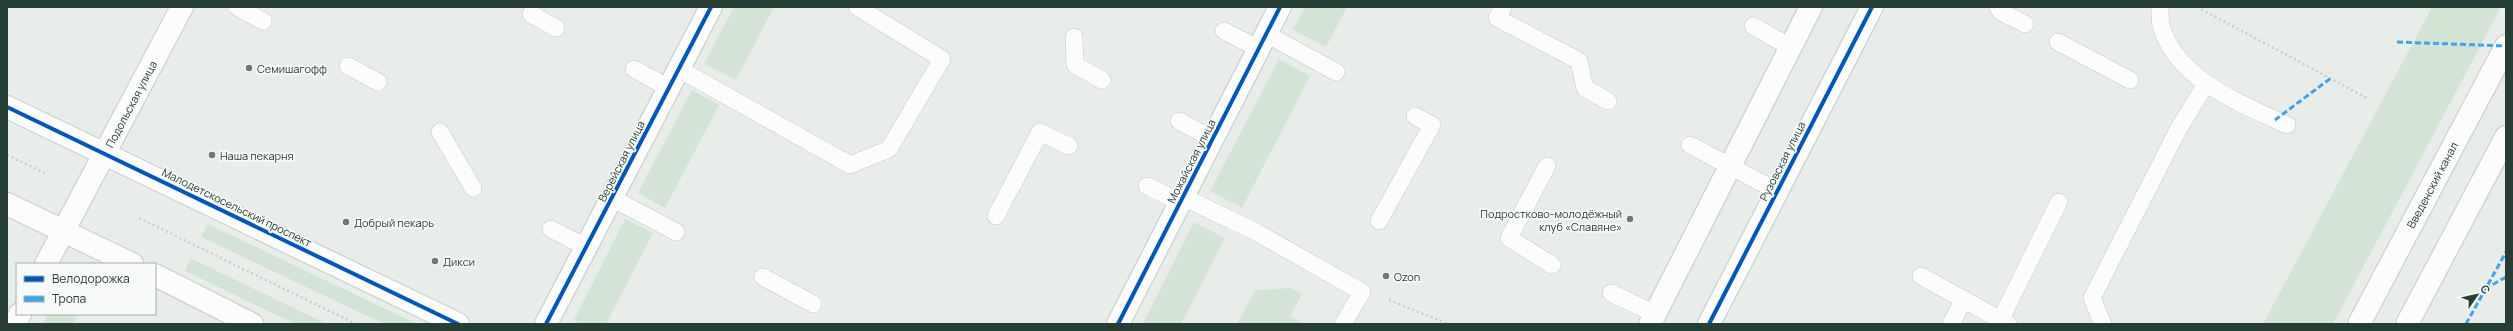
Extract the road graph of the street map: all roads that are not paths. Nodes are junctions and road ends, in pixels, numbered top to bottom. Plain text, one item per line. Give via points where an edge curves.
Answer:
1 (237, 7) edge
2 (711, 7) edge
3 (857, 7) edge
4 (1280, 7) edge
5 (1503, 7) edge
6 (1811, 7) edge
7 (1872, 7) edge
8 (1998, 7) edge
9 (2160, 7) edge
10 (177, 9) edge
11 (531, 14) dead end
12 (264, 21) dead end
13 (2024, 24) dead end
14 (1753, 26) dead end
15 (556, 28) dead end
16 (1224, 31) dead end
17 (1074, 37) dead end
18 (1263, 41) junction
19 (2058, 42) dead end
20 (2506, 46) edge
21 (1790, 47) junction
22 (348, 66) dead end
23 (634, 69) dead end
24 (1336, 72) dead end
25 (674, 78) junction
26 (1102, 80) dead end
27 (2130, 80) dead end
28 (378, 82) dead end
29 (2206, 84) junction
30 (1608, 102) dead end
31 (7, 107) edge
32 (1415, 116) dead end
33 (1179, 121) dead end
34 (2287, 126) dead end
35 (440, 132) dead end
36 (2506, 137) edge
37 (1213, 139) junction
38 (1690, 145) dead end
39 (1069, 146) dead end
40 (104, 154) junction
41 (1547, 166) dead end
42 (1730, 166) junction
43 (1147, 186) dead end
44 (474, 188) dead end
45 (1777, 191) junction
46 (612, 198) junction
47 (1182, 199) junction
48 (2059, 202) dead end
49 (7, 204) edge
50 (996, 216) dead end
51 (1379, 221) dead end
52 (551, 228) dead end
53 (63, 231) junction
54 (676, 232) dead end
55 (586, 247) junction
56 (47, 263) edge
57 (130, 263) edge
58 (1552, 265) dead end
59 (156, 276) edge
60 (1921, 276) dead end
61 (763, 277) dead end
62 (1611, 294) dead end
63 (1964, 299) junction
64 (813, 304) dead end
65 (20, 315) edge
66 (1652, 319) edge
67 (2004, 322) edge
68 (15, 324) edge
69 (252, 324) edge
70 (458, 324) edge
71 (546, 324) edge
72 (1118, 324) edge
73 (1343, 324) edge
74 (1708, 324) edge
75 (1951, 324) edge
76 (2103, 324) edge
77 (2359, 324) edge
78 (2407, 324) edge

1 - 12 lane
2 - 25 street, Верейская улица
3 - 25 lane via 942,59 890,149 850,165
4 - 18 street, Можайская улица
5 - 30 lane via 1497,18 1579,61 1585,88
6 - 21 street
7 - 45 street, Рузовская улица
8 - 13 lane via 2001,12
9 - 29 lane via 2161,25 2176,56
10 - 40 street, Подольская улица
11 - 15 lane
14 - 21 lane
16 - 18 lane
17 - 26 lane via 1075,65
18 - 24 lane
18 - 37 street, Можайская улица
19 - 27 lane
20 - 77 street, Введенский канал
21 - 42 street
22 - 28 lane
23 - 25 lane
25 - 46 street, Верейская улица
29 - 34 lane
29 - 76 lane via 2179,128 2092,298
31 - 40 street, Малодетскосельский проспект
32 - 51 lane via 1432,125
33 - 37 lane
35 - 44 lane
36 - 78 street
37 - 47 street, Можайская улица
38 - 42 lane
39 - 50 lane via 1040,132
40 - 53 street, Подольская улица
40 - 70 street, Малодетскосельский проспект
41 - 58 lane via 1509,238
42 - 45 lane
42 - 66 street
43 - 47 lane
45 - 74 street, Рузовская улица
46 - 54 lane
46 - 55 street, Верейская улица
47 - 72 street, Можайская улица
47 - 73 lane via 1256,232 1362,292
48 - 67 lane
49 - 53 street
52 - 55 lane
53 - 56 street, Подольская улица
53 - 57 street
55 - 71 street, Верейская улица
59 - 69 street
60 - 63 lane
61 - 64 lane
62 - 66 lane
63 - 67 lane
63 - 75 lane
65 - 68 street

